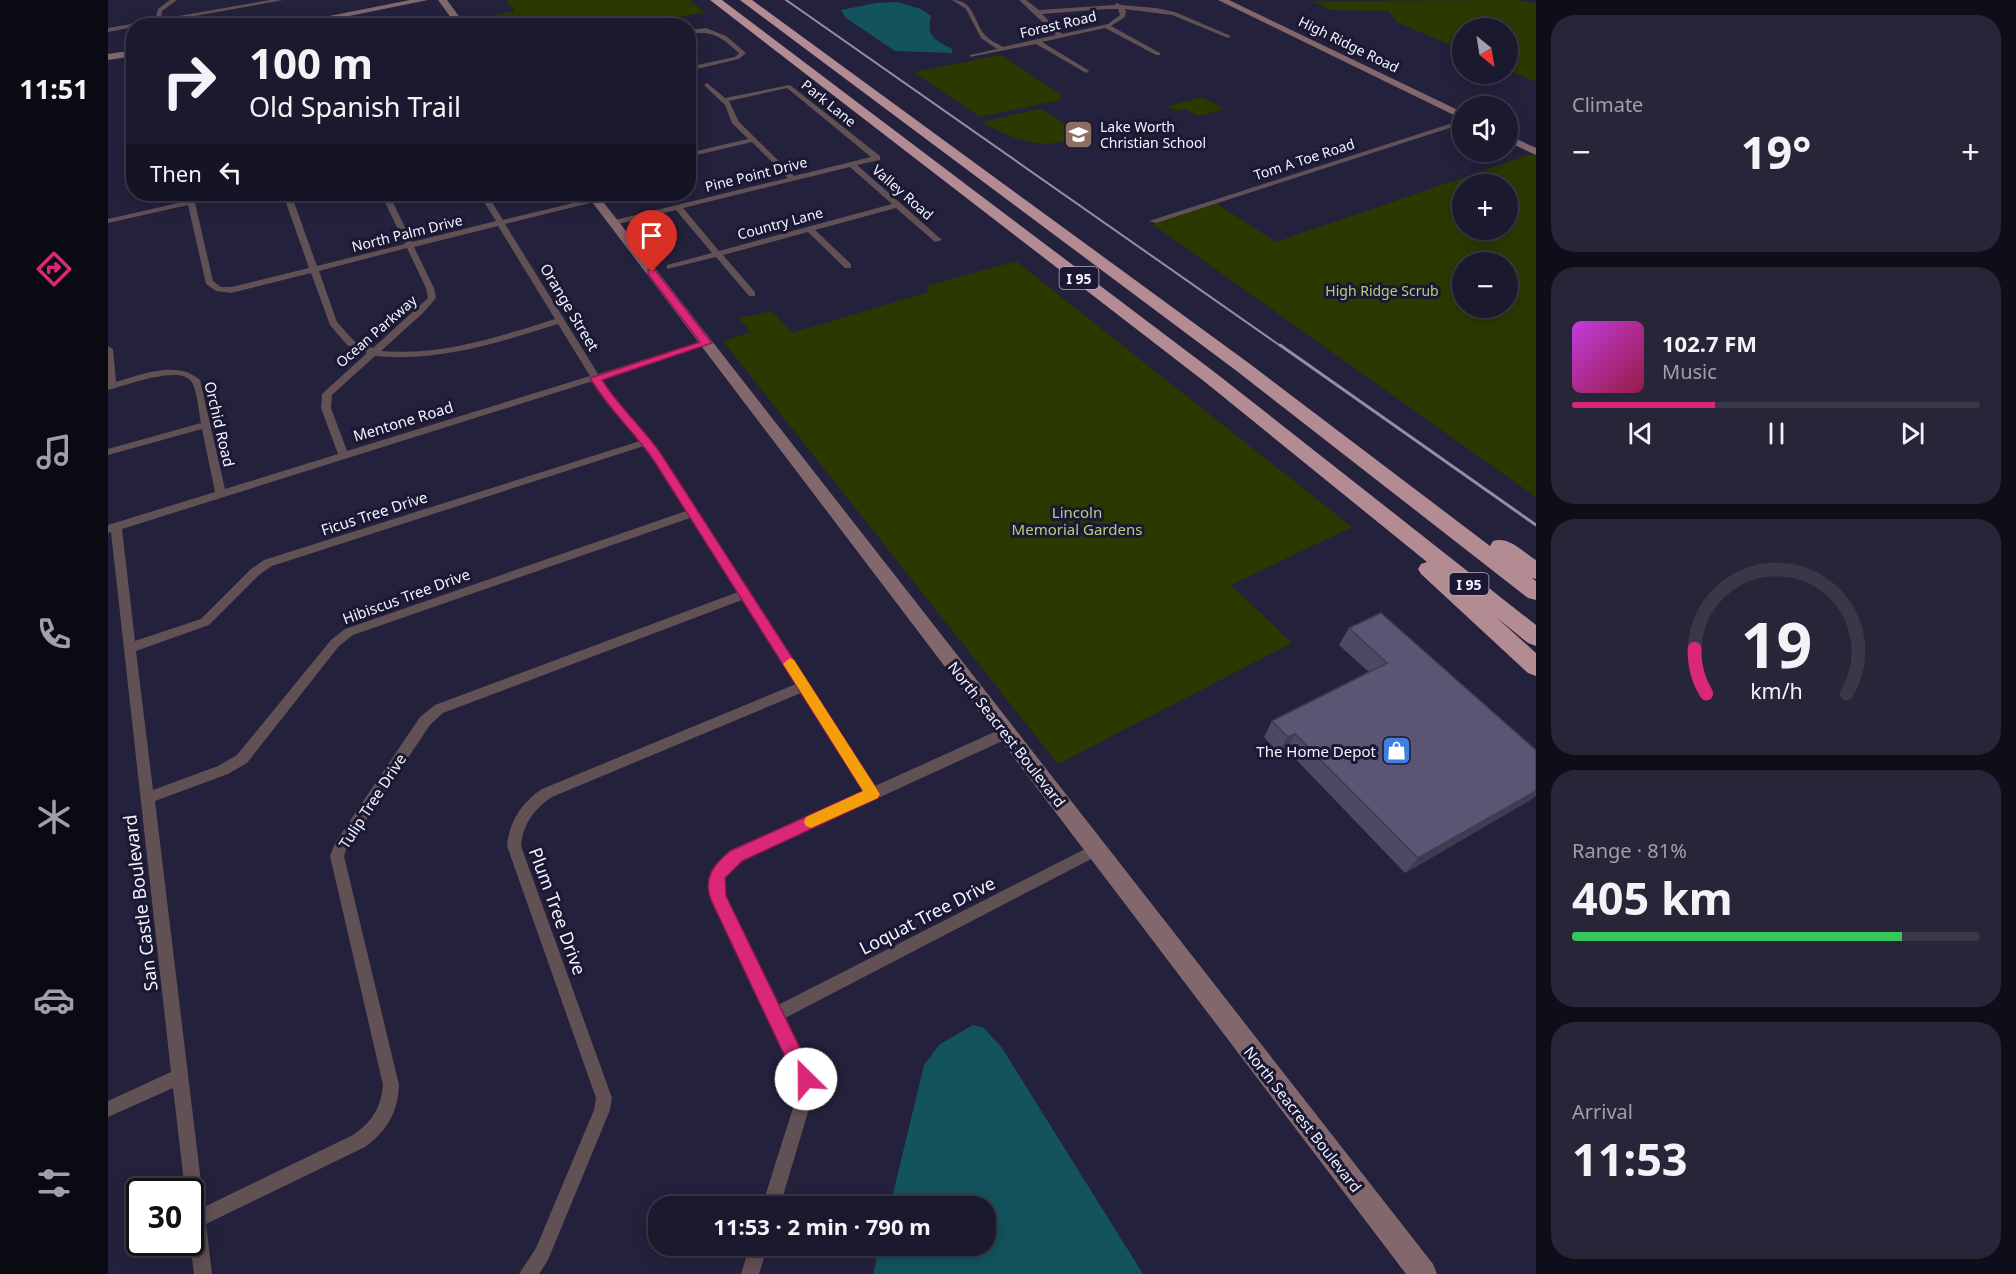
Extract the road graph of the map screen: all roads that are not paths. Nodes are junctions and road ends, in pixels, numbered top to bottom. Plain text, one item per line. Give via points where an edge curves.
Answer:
1 (166, 0) edge
2 (174, 0) edge
3 (280, 0) edge
4 (424, 0) edge
5 (442, 0) edge
6 (715, 0) edge
7 (745, 0) edge
8 (955, 0) edge
9 (1022, 0) edge
10 (1109, 0) edge
11 (1162, 0) edge
12 (1221, 0) edge
13 (1121, 8) junction
14 (1160, 10) junction
15 (1039, 12) junction
16 (154, 18) edge
17 (157, 18) edge
18 (186, 18) edge
19 (326, 18) edge
20 (456, 18) edge
21 (1106, 26) junction
22 (126, 28) edge
23 (108, 30) edge
24 (696, 30) edge
25 (1061, 36) junction
26 (1228, 36) dead end
27 (1036, 41) junction
28 (1002, 49) junction
29 (126, 54) edge
30 (1158, 54) dead end
31 (972, 56) dead end
32 (108, 57) edge
33 (696, 67) edge
34 (1086, 71) dead end
35 (707, 85) dead end
36 (724, 100) junction
37 (1452, 111) edge
38 (1452, 125) edge
39 (753, 140) junction
40 (1518, 143) edge
41 (1536, 152) edge
42 (696, 153) edge
43 (877, 158) joint
44 (851, 164) junction
45 (792, 178) junction
46 (179, 201) edge
47 (191, 201) edge
48 (289, 201) edge
49 (388, 201) edge
50 (487, 201) edge
51 (576, 201) edge
52 (597, 201) edge
53 (897, 205) junction
54 (679, 210) junction
55 (108, 221) edge
56 (1153, 221) dead end
57 (501, 223) junction
58 (616, 226) junction
59 (810, 229) junction
60 (938, 240) dead end
61 (410, 246) junction
62 (718, 254) junction
63 (670, 267) dead end
64 (848, 267) dead end
65 (314, 270) junction
66 (752, 294) dead end
67 (560, 320) junction
68 (706, 343) junction
69 (108, 349) edge
70 (374, 352) junction
71 (595, 378) junction
72 (110, 386) edge
73 (206, 425) junction
74 (647, 442) junction
75 (108, 452) edge
76 (343, 456) junction
77 (1390, 478) junction
78 (221, 494) junction
79 (693, 513) junction
80 (112, 528) edge
81 (1403, 530) junction
82 (1536, 571) edge
83 (1536, 592) edge
84 (745, 594) junction
85 (1536, 638) edge
86 (130, 648) junction
87 (1536, 668) edge
88 (804, 686) junction
89 (1006, 733) junction
90 (873, 794) junction
91 (147, 798) junction
92 (1096, 850) junction
93 (776, 1014) junction
94 (180, 1077) junction
95 (108, 1109) edge
96 (191, 1178) edge
97 (774, 1196) edge
98 (204, 1216) edge
99 (200, 1256) edge
100 (756, 1256) edge
101 (202, 1274) edge
102 (528, 1274) edge
103 (750, 1274) edge
104 (1423, 1274) edge

1 - 16 street via 152,11
2 - 17 street via 159,10
3 - 18 street
4 - 19 street
5 - 20 street
6 - 81 highway, I 95 via 1211,378
7 - 77 highway, I 95
8 - 28 street via 968,8 983,38
9 - 15 street
10 - 13 street, Forest Road
11 - 14 street
12 - 37 street, High Ridge Road
13 - 14 street
13 - 15 street
13 - 21 street, Forest Road via 1123,18
14 - 26 street
15 - 25 street
21 - 25 street, Forest Road
21 - 30 street
22 - 23 street
24 - 33 street via 715,30 743,53 738,58
25 - 27 street, Forest Road
27 - 28 street, Forest Road
27 - 34 street
28 - 31 street, Forest Road
29 - 32 street
35 - 36 street
36 - 39 street via 736,123
36 - 43 street, Park Lane via 788,86
38 - 56 street, Tom A Toe Road
39 - 42 street
39 - 45 street
40 - 41 street
43 - 44 street, Pine Point Drive
44 - 45 street, Pine Point Drive
44 - 53 street, Valley Road
45 - 54 street, Pine Point Drive
46 - 55 street
47 - 65 street, North Palm Drive via 209,282 214,287 244,288
48 - 65 street
49 - 61 street, Ocean Parkway
50 - 57 street, Orange Street
51 - 57 street, North Palm Drive
52 - 58 street, North Seacrest Boulevard
53 - 59 street, Country Lane
53 - 60 street, Valley Road
54 - 58 street, Pine Point Drive
54 - 62 street
57 - 61 street, North Palm Drive
57 - 67 street, Orange Street
58 - 68 street, North Seacrest Boulevard
59 - 62 street, Country Lane
59 - 64 street
61 - 65 street, North Palm Drive
61 - 70 street, Ocean Parkway via 432,298
62 - 63 street, Country Lane
62 - 66 street
65 - 70 street via 337,330 350,342
67 - 70 street via 443,353 406,356
67 - 71 street, Orange Street
68 - 71 street, Mentone Road
68 - 89 street, North Seacrest Boulevard
69 - 72 street
70 - 76 street, Ocean Parkway via 331,388 325,400
71 - 74 street, Orange Street via 615,408
71 - 76 street, Mentone Road
72 - 73 street, Orchid Road via 158,374 189,374 195,379
73 - 75 street
73 - 78 street, Orchid Road
74 - 79 street, Orange Street
74 - 86 street, Ficus Tree Drive via 268,562 205,622
76 - 78 street, Mentone Road
77 - 82 highway via 1443,505
77 - 83 highway, I 95
78 - 80 street, Mentone Road
79 - 84 street, Orange Street
79 - 91 street, Hibiscus Tree Drive via 349,632 335,643 242,759 224,770
80 - 86 street, San Castle Boulevard
81 - 85 highway, I 95
81 - 87 highway via 1425,566
84 - 88 street, Orange Street
84 - 98 street, Tulip Tree Drive via 439,709 425,721 337,856 391,1085 388,1110 371,1133 359,1141
86 - 91 street, San Castle Boulevard
88 - 90 street, Orange Street
88 - 102 street, Plum Tree Drive via 547,793 531,805 517,828 513,846 604,1098 542,1254
89 - 90 street
89 - 92 street, North Seacrest Boulevard
90 - 93 street via 736,856 717,878 718,897
91 - 94 street, San Castle Boulevard
92 - 93 street, Loquat Tree Drive
92 - 104 street, North Seacrest Boulevard
93 - 97 street via 802,1068 806,1092
94 - 95 street
94 - 96 street, San Castle Boulevard
99 - 101 street, San Castle Boulevard
100 - 103 street

